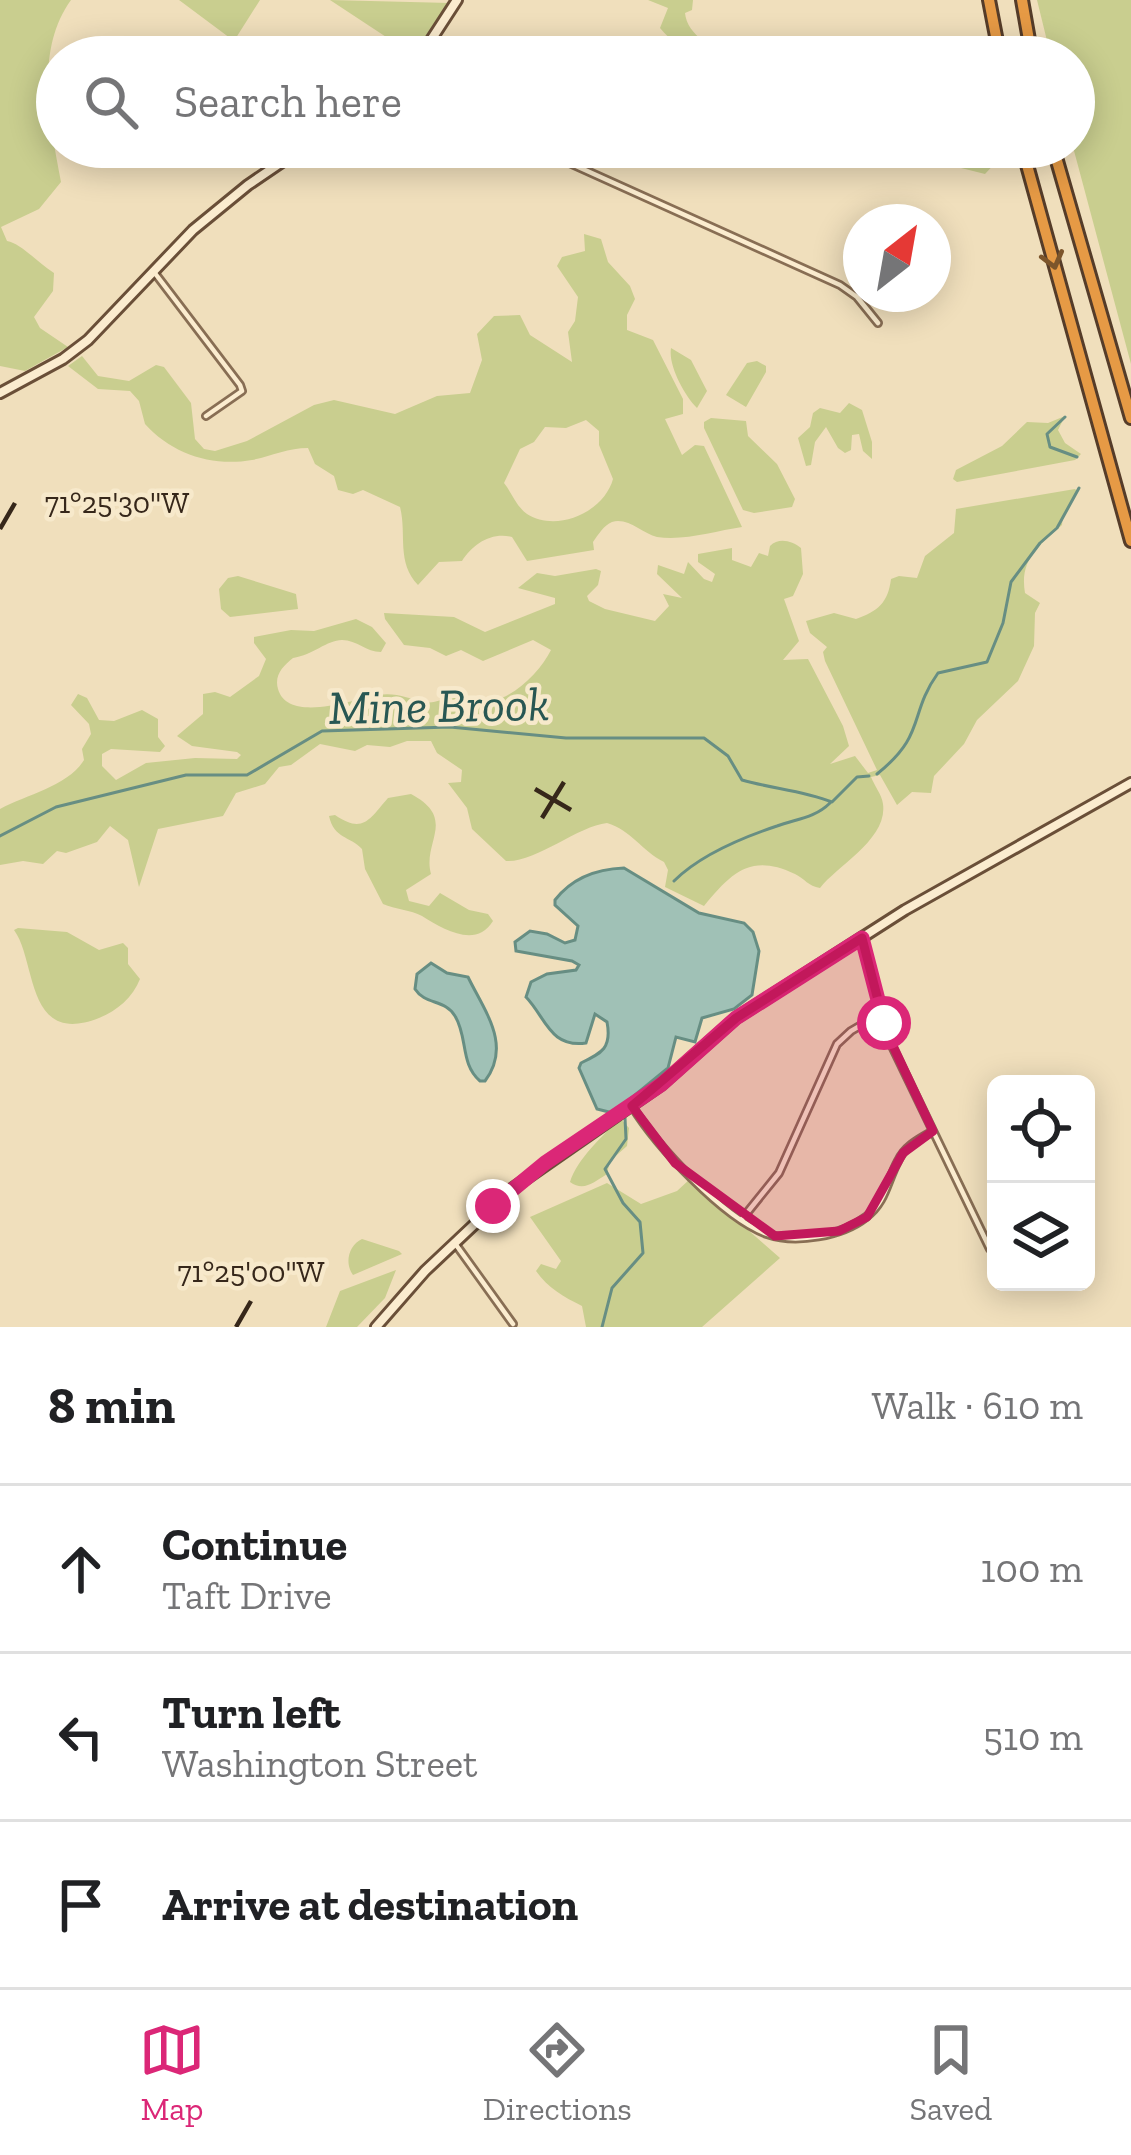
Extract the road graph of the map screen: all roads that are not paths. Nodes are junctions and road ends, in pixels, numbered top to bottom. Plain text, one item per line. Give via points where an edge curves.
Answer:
1 (457, 0) edge
2 (989, 0) edge
3 (1022, 0) edge
4 (434, 36) edge
5 (996, 36) edge
6 (1028, 36) edge
7 (274, 168) edge
8 (581, 168) edge
9 (1028, 168) edge
10 (1059, 168) edge
11 (154, 272) junction
12 (878, 323) dead end
13 (0, 393) edge
14 (206, 416) dead end
15 (1131, 418) edge
16 (1131, 541) edge
17 (1131, 783) edge
18 (862, 938) junction
19 (882, 1013) junction
20 (632, 1106) junction
21 (933, 1131) junction
22 (742, 1219) junction
23 (454, 1243) junction
24 (987, 1243) edge
25 (513, 1324) edge
26 (376, 1327) edge

1 - 4 main road
2 - 5 highway
3 - 6 highway
7 - 11 main road
8 - 12 street via 845,287
9 -> 16 highway
10 - 15 highway
11 - 13 main road via 88,340
11 - 14 street via 240,385
17 - 18 main road
18 - 19 street
18 - 20 main road via 736,1018
19 - 21 street
19 - 22 street via 837,1044 778,1173
20 - 22 street via 669,1157
20 - 23 main road via 545,1163
21 - 22 street via 906,1150 884,1198 854,1225 790,1238
21 - 24 street
23 - 25 street
23 - 26 main road

